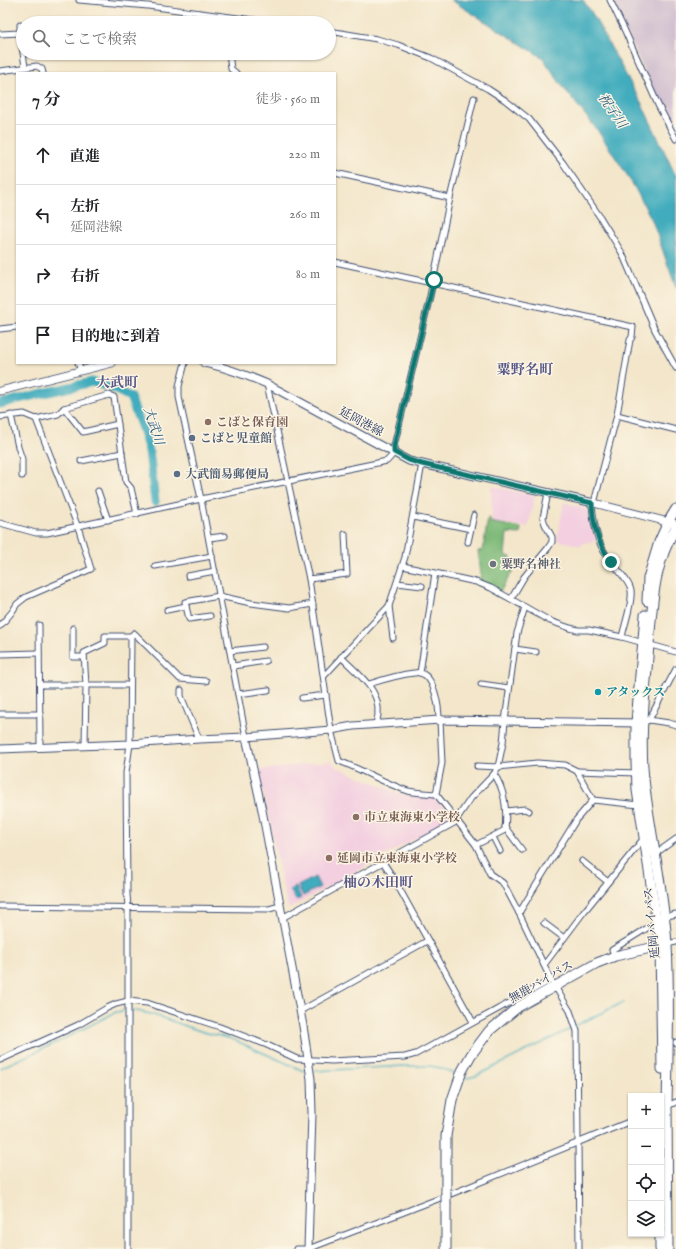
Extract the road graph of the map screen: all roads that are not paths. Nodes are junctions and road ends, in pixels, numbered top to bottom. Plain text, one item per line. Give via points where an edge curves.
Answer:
1 (79, 0) edge
2 (610, 0) edge
3 (230, 16) edge
4 (336, 32) edge
5 (16, 33) edge
6 (0, 34) edge
7 (24, 60) edge
8 (230, 60) edge
9 (25, 67) junction
10 (0, 71) edge
11 (43, 72) edge
12 (235, 72) edge
13 (474, 98) dead end
14 (676, 139) edge
15 (336, 172) edge
16 (450, 198) junction
17 (336, 262) edge
18 (433, 283) junction
19 (16, 327) edge
20 (0, 329) edge
21 (101, 364) edge
22 (186, 364) edge
23 (210, 364) edge
24 (80, 366) edge
25 (676, 368) edge
26 (267, 384) junction
27 (0, 390) edge
28 (64, 408) junction
29 (11, 415) junction
30 (617, 415) junction
31 (0, 417) edge
32 (36, 419) junction
33 (118, 424) junction
34 (676, 430) edge
35 (394, 452) junction
36 (122, 453) junction
37 (81, 461) dead end
38 (422, 464) junction
39 (22, 476) dead end
40 (288, 481) junction
41 (98, 491) dead end
42 (548, 493) junction
43 (201, 499) junction
44 (593, 503) junction
45 (676, 509) edge
46 (137, 514) junction
47 (474, 515) dead end
48 (413, 517) junction
49 (108, 520) junction
50 (0, 523) edge
51 (672, 523) edge
52 (78, 526) junction
53 (676, 527) edge
54 (471, 529) junction
55 (345, 534) dead end
56 (226, 536) dead end
57 (208, 538) junction
58 (468, 542) dead end
59 (212, 556) junction
60 (155, 566) dead end
61 (404, 566) junction
62 (215, 571) junction
63 (435, 573) junction
64 (188, 576) dead end
65 (310, 579) junction
66 (397, 583) junction
67 (422, 586) dead end
68 (219, 596) junction
69 (511, 599) junction
70 (313, 604) junction
71 (186, 606) junction
72 (389, 606) junction
73 (525, 607) junction
74 (167, 610) dead end
75 (210, 616) dead end
76 (39, 625) dead end
77 (0, 626) edge
78 (73, 628) dead end
79 (130, 636) junction
80 (622, 637) junction
81 (393, 638) dead end
82 (646, 644) junction
83 (263, 647) dead end
84 (515, 649) junction
85 (230, 651) junction
86 (536, 652) dead end
87 (676, 652) edge
88 (39, 653) junction
89 (0, 654) edge
90 (84, 657) junction
91 (341, 657) junction
92 (266, 661) dead end
93 (233, 666) junction
94 (676, 668) edge
95 (420, 673) junction
96 (324, 676) junction
97 (206, 681) dead end
98 (369, 684) junction
99 (481, 684) dead end
100 (40, 685) junction
101 (86, 685) junction
102 (130, 685) junction
103 (509, 688) junction
104 (181, 690) dead end
105 (268, 690) dead end
106 (238, 694) junction
107 (326, 695) junction
108 (302, 698) dead end
109 (0, 714) edge
110 (40, 714) junction
111 (439, 720) junction
112 (505, 721) junction
113 (642, 722) junction
114 (376, 724) junction
115 (676, 725) edge
116 (331, 730) junction
117 (246, 737) junction
118 (199, 739) junction
119 (130, 744) junction
120 (85, 746) junction
121 (40, 747) junction
122 (0, 748) edge
123 (477, 766) dead end
124 (498, 767) junction
125 (577, 771) junction
126 (637, 773) junction
127 (494, 774) junction
128 (436, 794) junction
129 (593, 800) junction
130 (640, 804) junction
131 (506, 811) junction
132 (529, 811) dead end
133 (456, 820) junction
134 (505, 827) junction
135 (493, 837) junction
136 (644, 838) junction
137 (676, 840) edge
138 (476, 845) junction
139 (522, 850) dead end
140 (500, 851) dead end
141 (655, 854) junction
142 (582, 861) dead end
143 (383, 862) junction
144 (608, 882) junction
145 (0, 906) edge
146 (280, 906) junction
147 (128, 907) junction
148 (519, 913) junction
149 (676, 914) edge
150 (665, 916) junction
151 (282, 918) junction
152 (544, 923) dead end
153 (656, 923) junction
154 (564, 938) junction
155 (427, 941) junction
156 (668, 944) edge
157 (615, 956) junction
158 (544, 965) junction
159 (553, 983) junction
160 (128, 1001) junction
161 (300, 1011) junction
162 (473, 1022) junction
163 (674, 1041) edge
164 (309, 1059) junction
165 (0, 1060) edge
166 (667, 1106) edge
167 (628, 1122) edge
168 (578, 1142) junction
169 (662, 1165) edge
170 (660, 1237) edge
171 (128, 1249) edge
172 (296, 1249) edge
173 (308, 1249) edge
174 (446, 1249) edge
175 (579, 1249) edge
176 (660, 1249) edge
177 (668, 1249) edge

1 - 3 street
2 - 14 street
4 - 25 street via 398,44 431,58 488,89 529,119 563,163 615,241 655,330
5 - 6 street
7 - 9 street
8 - 12 street via 231,69
9 - 10 street
9 - 11 street via 37,66 42,68
13 - 16 street
15 - 16 street
16 - 18 street
17 - 18 street
18 - 30 street via 633,327
18 - 35 street
19 - 20 street
21 - 24 street
22 - 43 street via 179,386 179,396
23 - 26 street, 延岡港線
24 - 27 street
26 - 35 street, 延岡港線
26 - 40 street
28 - 32 street via 58,414
28 - 33 street via 83,432
28 - 33 street via 109,395 114,397
29 - 31 street
29 - 32 street via 24,414
29 - 39 street via 22,459
30 - 34 street
30 - 44 street
32 - 52 street
33 - 36 street
35 - 38 street, 延岡港線
35 - 40 street via 387,461
36 - 37 street
36 - 46 street via 126,482 131,488
38 - 42 street, 延岡港線
38 - 48 street
40 - 43 street
40 - 65 street
41 - 49 street
42 - 44 street, 延岡港線
42 - 69 street via 543,518 552,542 524,577
43 - 46 street
43 - 57 street
44 - 51 street, 延岡港線
44 - 80 street via 599,542 631,591
45 - 51 highway, 延岡バイパス
46 - 49 street
47 - 54 street
48 - 54 street
48 - 61 street
49 - 52 street
50 - 52 street via 36,533
51 - 82 highway, 延岡バイパス via 659,542 648,578
52 - 77 street via 91,569 26,597 17,604
53 - 82 highway, 延岡バイパス via 668,541 658,571
54 - 58 street
55 - 65 street via 347,574
56 - 57 street
57 - 59 street
59 - 60 street
59 - 62 street
61 - 63 street
61 - 66 street
62 - 64 street
62 - 68 street
63 - 69 street via 476,582
63 - 95 street
65 - 70 street
66 - 67 street
66 - 72 street
68 - 70 street via 289,608
68 - 71 street via 185,602
68 - 85 street
69 - 73 street
70 - 96 street
71 - 74 street
71 - 75 street via 189,619
72 - 81 street
72 - 91 street
73 - 80 street via 550,621 570,628
73 - 84 street
76 - 88 street
78 - 90 street via 73,657
79 - 90 street via 105,636 105,643 84,653
79 - 97 street via 134,633 180,679
79 - 102 street
80 - 82 street
82 - 87 street
82 - 113 highway, 延岡バイパス
83 - 85 street
84 - 86 street
84 - 103 street
85 - 93 street
88 - 89 street
88 - 100 street
90 - 101 street
91 - 96 street
91 - 98 street
92 - 93 street
93 - 106 street
94 - 113 street
95 - 98 street via 392,676
95 - 111 street via 432,685 438,703
96 - 107 street
98 - 114 street via 377,700
99 - 103 street
100 - 101 street
100 - 110 street
101 - 102 street
101 - 120 street
102 - 119 street
103 - 112 street
104 - 118 street via 181,696
105 - 106 street
106 - 117 street
107 - 108 street
107 - 116 street
109 - 110 street
110 - 121 street
111 - 112 street
111 - 114 street
111 - 128 street via 442,763
112 - 113 street
112 - 124 street
113 - 115 street
113 - 126 highway, 延岡バイパス
113 - 141 highway, 延岡バイパス via 644,778
114 - 116 street
116 - 117 street
116 - 128 street via 340,761 372,777 410,791
117 - 118 street
117 - 146 street
118 - 119 street
119 - 120 street
119 - 147 street via 126,773
120 - 121 street
121 - 122 street
123 - 124 street
124 - 125 street via 537,763 565,765
124 - 127 street
125 - 126 street
125 - 129 street
126 - 130 highway, 延岡バイパス
127 - 131 street via 499,781
127 - 133 street via 471,798
128 - 133 street
129 - 130 street
129 - 148 street via 576,820
130 - 136 highway, 延岡バイパス
131 - 132 street
131 - 134 street
133 - 138 street
133 - 143 street
134 - 135 street via 505,830
134 - 139 street
135 - 138 street
135 - 140 street
136 - 144 street
136 - 153 highway, 延岡バイパス
137 - 141 street
138 - 148 street via 490,874 503,883
141 - 150 highway, 延岡バイパス
142 - 144 street
143 - 151 street
143 - 155 street
144 - 154 street
145 - 147 street
146 - 147 street via 269,909
146 - 151 street
147 - 160 street
148 - 158 street
149 - 150 street
150 - 153 street
150 - 156 highway, 延岡バイパス
151 - 161 street
152 - 154 street
153 - 156 highway, 延岡バイパス
153 - 157 street via 612,950
154 - 158 street
155 - 161 street
155 - 162 street
156 - 157 highway, 無鹿バイパス
156 - 163 highway, 延岡バイパス via 669,994
156 - 166 highway, 延岡バイパス
157 - 159 highway, 無鹿バイパス
158 - 159 street
159 - 162 street
159 - 168 street via 570,1012 576,1030
159 - 174 highway, 無鹿バイパス, bridge via 518,1007 489,1032 462,1071 452,1100 446,1136
160 - 164 street via 147,1003 220,1026 297,1059
160 - 165 street via 107,1008 78,1025
160 - 171 street
161 - 164 street
162 - 164 street via 416,1054 405,1057 332,1061
163 - 166 highway, 延岡バイパス
164 - 173 street via 312,1113
166 - 169 highway, 延岡バイパス
166 - 177 highway, 延岡バイパス
167 - 168 street
168 - 173 street
168 - 175 street
170 - 176 highway
172 - 173 street

